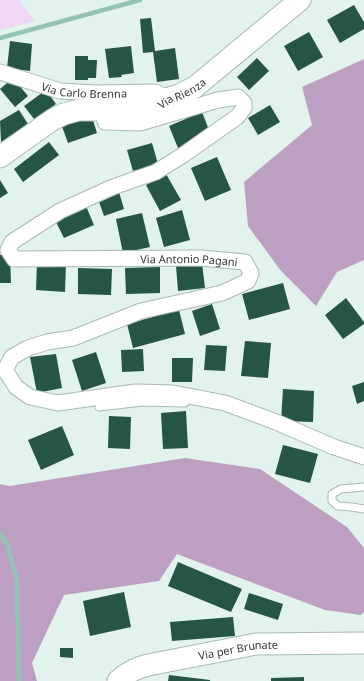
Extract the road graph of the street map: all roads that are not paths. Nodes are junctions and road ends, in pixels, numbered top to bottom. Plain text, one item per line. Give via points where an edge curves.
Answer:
1 (300, 0) edge
2 (0, 72) edge
3 (169, 98) junction
4 (104, 110) junction
5 (0, 158) edge
6 (187, 397) junction
7 (99, 407) dead end
8 (364, 457) edge
9 (364, 488) edge
10 (364, 509) edge
11 (364, 643) edge
12 (118, 681) edge

1 - 3 street, Via Rienza via 195,87 179,96
2 - 3 street, Via Carlo Brenna via 60,91 155,92
3 - 4 street, Via Rienza via 158,106
4 - 5 street, Via Rienza via 79,110 64,114
4 - 6 street, Via Antonio Pagani via 105,122 140,123 225,98 238,98 244,103 244,108 237,117 156,172 113,187 60,211 12,242 8,250 14,259 201,258 245,262 250,273 248,281 222,293 141,311 73,338 28,348 12,358 5,370 16,387 30,397 58,403 135,392 173,393
6 - 7 lane via 185,402 143,402
6 - 8 street, Via Antonio Pagani via 225,404
9 - 10 lane via 340,489 332,494 332,501 338,506
11 - 12 street, Via per Brunate via 256,644 136,668

